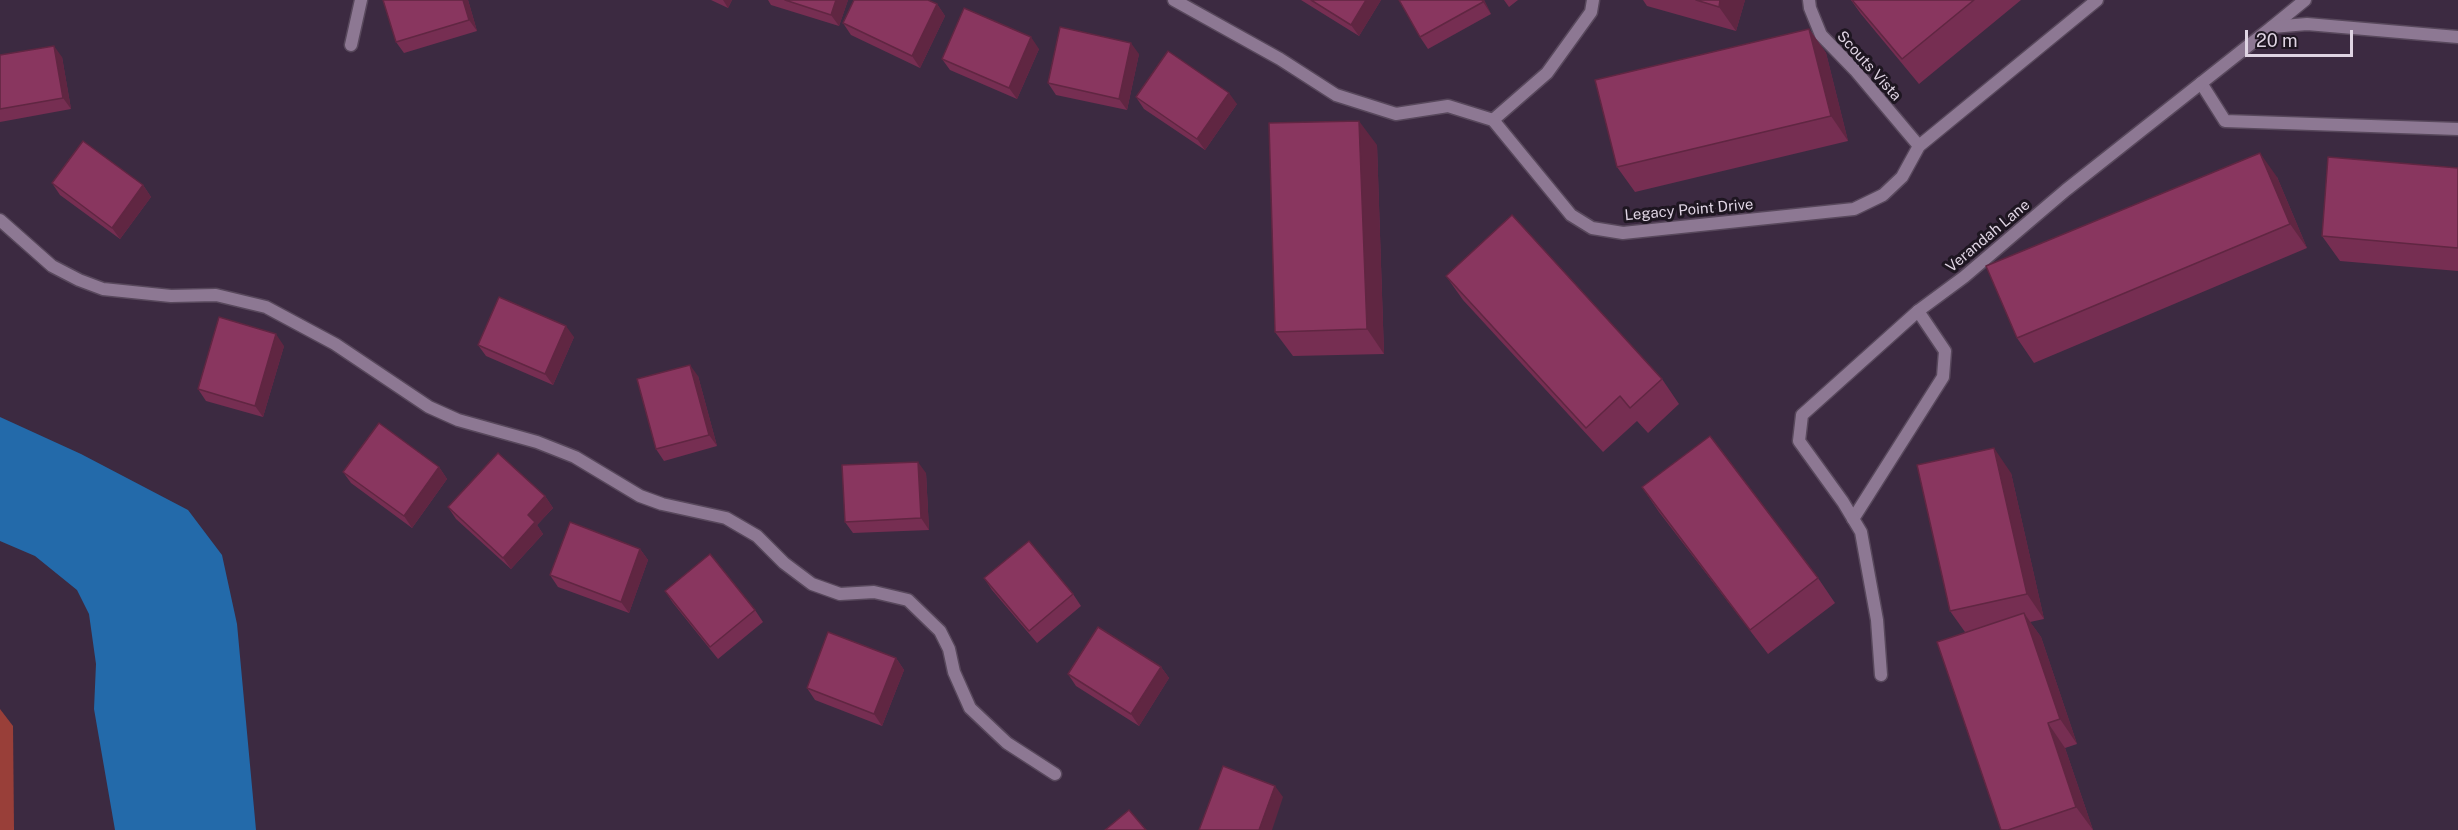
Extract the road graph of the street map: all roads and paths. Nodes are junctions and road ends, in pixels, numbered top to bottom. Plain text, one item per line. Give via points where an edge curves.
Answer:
1 (360, 0) edge
2 (1174, 0) edge
3 (1593, 0) edge
4 (1809, 0) edge
5 (2097, 0) edge
6 (2305, 0) edge
7 (2272, 27) junction
8 (2458, 37) edge
9 (351, 45) dead end
10 (2201, 83) junction
11 (1493, 120) junction
12 (2458, 129) edge
13 (1919, 146) junction
14 (0, 220) edge
15 (1918, 311) junction
16 (1853, 519) junction
17 (1881, 675) dead end
18 (1055, 774) dead end

1 - 9 street
2 - 11 street via 1336,94 1396,114 1448,106
3 - 11 street via 1591,12 1547,73
4 - 13 street, Scouts Vista via 1821,35
5 - 13 street, Legacy Point Drive
6 - 7 street, Verandah Lane
7 - 8 street via 2307,24
7 - 10 street, Verandah Lane
10 - 12 street via 2225,121
10 - 15 street, Verandah Lane
11 - 13 street, Legacy Point Drive via 1571,215 1592,228 1623,233 1854,209 1883,195 1902,177
14 - 18 street via 52,266 79,280 103,289 171,296 216,295 266,307 335,344 429,407 575,457 640,496 726,518 757,536 812,584 840,594 874,592 908,600 940,631 970,708 1007,743
15 - 16 street via 1945,351 1943,377
15 - 16 street, Verandah Lane via 1802,415 1799,441
16 - 17 street, Verandah Lane via 1861,532 1877,620

